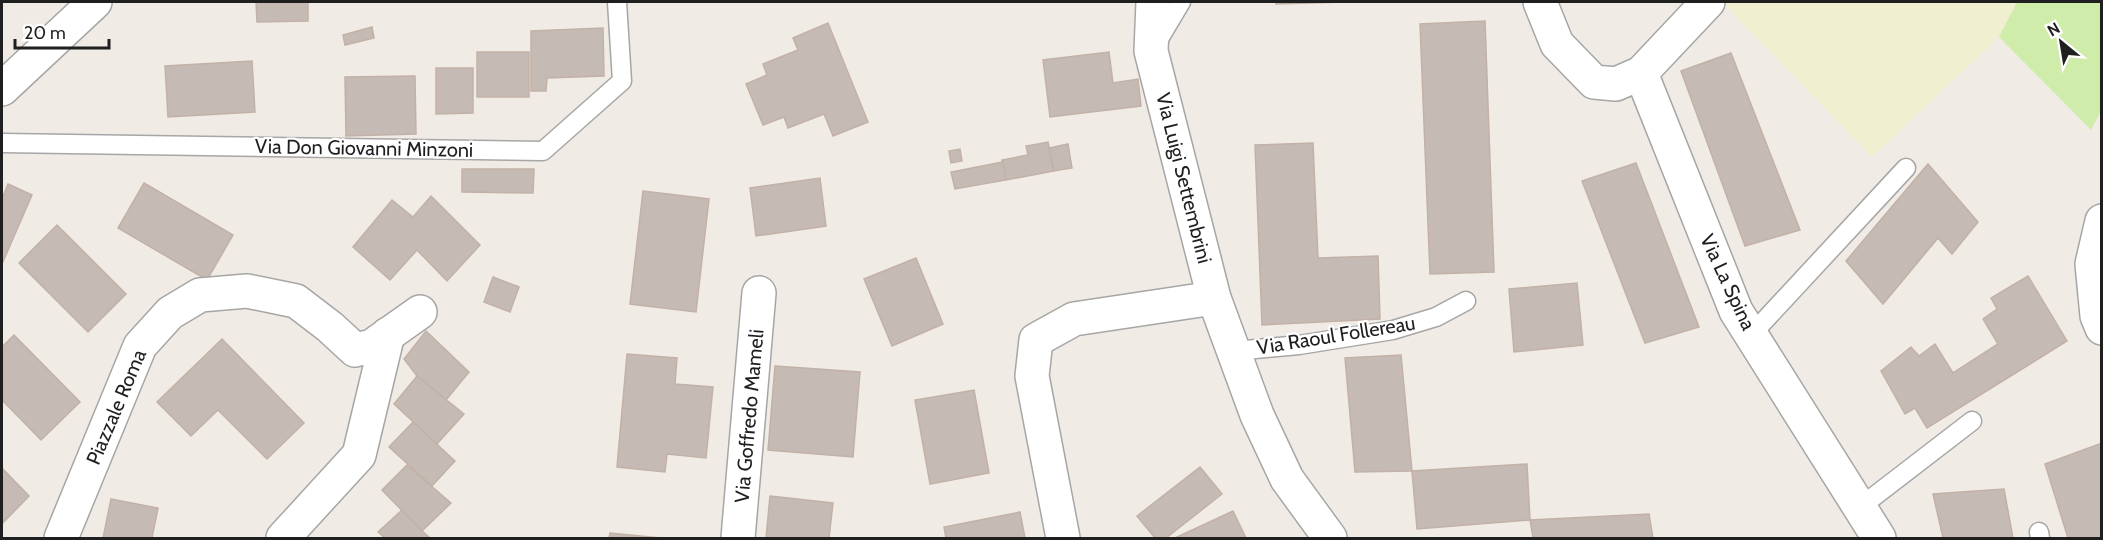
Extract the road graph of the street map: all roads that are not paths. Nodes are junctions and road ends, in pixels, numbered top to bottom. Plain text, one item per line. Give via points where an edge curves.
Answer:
1 (95, 2) edge
2 (617, 2) edge
3 (1153, 2) edge
4 (1181, 2) edge
5 (1540, 2) edge
6 (1708, 2) edge
7 (1151, 51) junction
8 (1641, 74) junction
9 (2, 89) edge
10 (2, 142) edge
11 (1906, 168) dead end
12 (2102, 221) edge
13 (759, 293) dead end
14 (1214, 298) junction
15 (1466, 301) dead end
16 (420, 312) dead end
17 (2102, 328) edge
18 (388, 334) junction
19 (1751, 335) junction
20 (1234, 351) junction
21 (1972, 421) dead end
22 (1859, 508) junction
23 (61, 538) edge
24 (283, 538) edge
25 (738, 538) edge
26 (1063, 538) edge
27 (1330, 538) edge
28 (1879, 538) edge

1 - 9 street
2 - 10 lane, Via Don Giovanni Minzoni via 622,81 543,151
3 - 7 street, Via Luigi Settembrini
4 - 7 lane
5 - 8 street via 1557,45 1594,82 1616,84
6 - 8 street
7 - 14 street, Via Luigi Settembrini
8 - 19 street, Via La Spina via 1736,311
11 - 19 lane
12 - 17 street via 2092,264 2097,316
13 - 25 street, Via Goffredo Mameli
14 - 20 street, Via Luigi Settembrini
14 - 26 street via 1074,319 1036,340 1032,376
15 - 20 lane, Via Raoul Follereau via 1436,317 1393,330
16 - 18 street, Piazzale Roma
18 - 23 street, Piazzale Roma via 372,346 355,350 296,301 247,291 200,295 170,313 140,346
18 - 24 street via 359,455
19 - 22 street, Via La Spina
20 - 27 street, Via Raoul Follereau via 1257,415 1287,479
21 - 22 lane
22 - 28 street, Via La Spina

